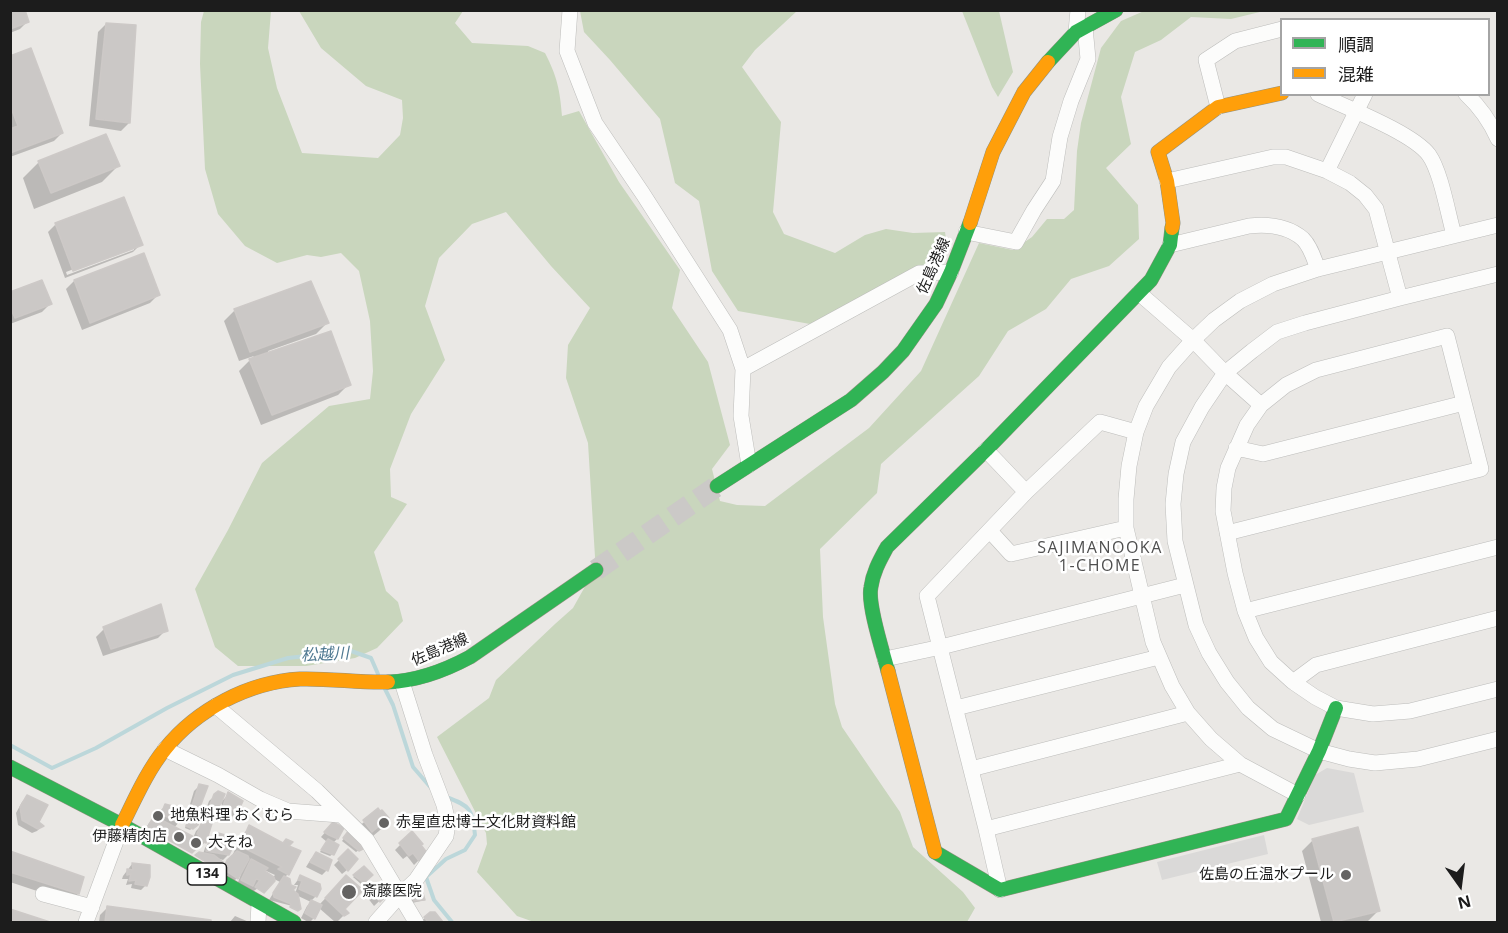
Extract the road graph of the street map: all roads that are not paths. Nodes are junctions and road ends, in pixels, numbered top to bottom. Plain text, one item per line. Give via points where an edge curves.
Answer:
1 (570, 10) edge
2 (1078, 10) edge
3 (1116, 10) edge
4 (1080, 29) junction
5 (1280, 29) edge
6 (1280, 93) edge
7 (1322, 96) edge
8 (1364, 96) edge
9 (1468, 96) edge
10 (1218, 107) junction
11 (1356, 112) junction
12 (1497, 139) edge
13 (1327, 171) junction
14 (1167, 181) junction
15 (1497, 225) edge
16 (966, 232) junction
17 (1454, 235) junction
18 (1170, 244) junction
19 (1388, 252) junction
20 (1318, 269) junction
21 (951, 272) junction
22 (1497, 274) edge
23 (1140, 293) junction
24 (1400, 298) junction
25 (1193, 340) junction
26 (743, 369) junction
27 (1225, 373) junction
28 (1464, 403) junction
29 (1261, 405) junction
30 (1136, 432) junction
31 (1236, 448) junction
32 (986, 450) junction
33 (749, 465) junction
34 (717, 486) tunnel mouth
35 (1026, 492) junction
36 (1126, 528) junction
37 (990, 531) junction
38 (1227, 533) junction
39 (1497, 547) edge
40 (596, 570) tunnel mouth
41 (1185, 585) junction
42 (1142, 596) junction
43 (1245, 611) junction
44 (1497, 618) edge
45 (940, 647) junction
46 (1159, 657) junction
47 (885, 659) junction
48 (399, 682) junction
49 (1293, 682) junction
50 (1497, 689) edge
51 (216, 706) junction
52 (956, 708) junction
53 (1336, 708) junction
54 (1188, 713) junction
55 (1497, 739) edge
56 (165, 749) junction
57 (1319, 751) junction
58 (1240, 764) junction
59 (10, 767) edge
60 (971, 769) junction
61 (1298, 795) junction
62 (340, 815) junction
63 (122, 825) junction
64 (986, 829) junction
65 (1000, 890) junction
66 (43, 894) dead end
67 (399, 895) junction
68 (259, 904) junction
69 (92, 907) junction
70 (86, 922) edge
71 (258, 922) edge
72 (294, 922) edge
73 (376, 922) edge
74 (416, 922) edge

1 - 26 street via 567,51 595,123 730,330
2 - 4 street
3 - 4 main road, 佐島港線
4 - 16 main road, 佐島港線 via 1024,92 993,152
4 - 16 street via 1088,59 1060,137 1053,181 1017,242
5 - 10 street via 1235,41 1206,60
6 - 10 main road
7 - 11 street
8 - 11 street
9 - 12 street via 1491,123
10 - 14 main road via 1158,152
11 - 13 street
11 - 17 street via 1402,134 1428,153
13 - 14 street via 1286,157 1273,157
13 - 19 street via 1350,183 1376,209
14 - 18 main road via 1173,223
15 - 17 street
16 - 21 main road, 佐島港線
17 - 19 street
18 - 20 street via 1261,224 1279,226 1303,239
18 - 23 main road
19 - 20 street
19 - 24 street
20 - 25 street via 1273,284 1240,301
21 - 26 street via 919,273
21 - 33 main road, 佐島港線 via 922,325 883,372 851,400
22 - 24 street
23 - 25 street
23 - 32 main road
24 - 27 street via 1277,332
25 - 27 street
25 - 30 street via 1169,367
26 - 33 street via 741,416
27 - 29 street
27 - 41 street via 1183,442 1176,474 1175,541
28 - 29 street via 1447,336 1316,370 1286,385
28 - 31 street via 1263,454
28 - 38 street via 1481,469
29 - 31 street
30 - 35 street via 1100,422
30 - 36 street via 1129,466
31 - 38 street via 1224,488
32 - 35 street
32 - 47 main road via 887,547 877,566 870,589
33 - 34 main road, 佐島港線
35 - 37 street
36 - 37 street via 1011,554
36 - 42 street
37 - 45 street via 927,596
38 - 43 street
39 - 43 street
40 - 48 main road, 佐島港線 via 483,650 448,668
41 - 42 street
41 - 57 street via 1196,625 1227,682 1248,708 1273,729
42 - 45 street
42 - 46 street
43 - 49 street via 1271,662
44 - 49 street via 1316,664
45 - 47 street
45 - 52 street
46 - 52 street
46 - 54 street
47 - 65 main road via 935,853
48 - 51 main road, 佐島港線 via 289,681 237,693
48 - 67 street via 448,823 447,836 439,849
49 - 53 street
50 - 53 street via 1410,711 1373,714
51 - 56 main road, 佐島港線 via 186,727
51 - 62 street
52 - 60 street
53 - 57 main road
54 - 58 street
54 - 60 street
55 - 57 street via 1418,759 1375,762
56 - 62 street via 288,811
56 - 63 main road, 佐島港線
57 - 61 main road
58 - 61 street
58 - 64 street
59 - 63 main road, 134
60 - 64 street
61 - 65 main road via 1286,819
62 - 67 street via 367,840
63 - 68 main road, 134
63 - 69 street
64 - 65 street
66 - 69 street
67 - 73 street
67 - 74 street
68 - 71 street
68 - 72 main road, 134
69 - 70 street

